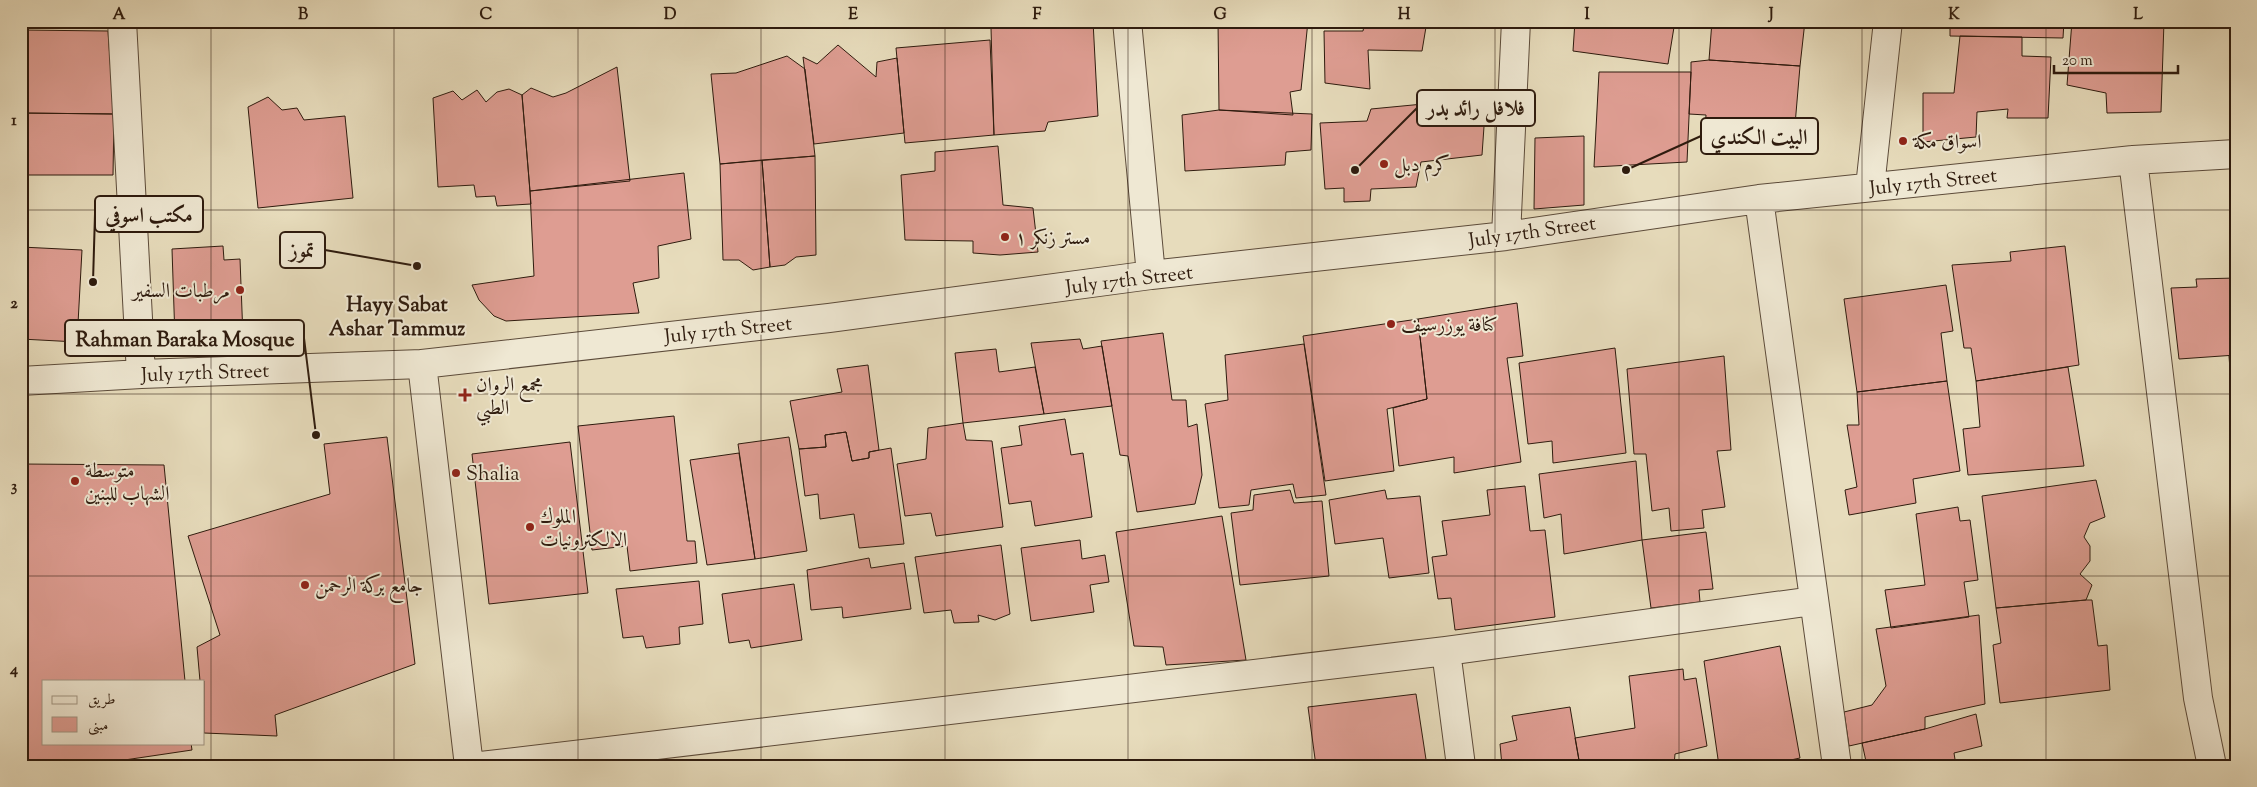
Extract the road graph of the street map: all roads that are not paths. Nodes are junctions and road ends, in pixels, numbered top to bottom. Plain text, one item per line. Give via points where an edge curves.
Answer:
1 (122, 21) edge
2 (1127, 21) edge
3 (1516, 21) edge
4 (1888, 21) edge
5 (2236, 154) edge
6 (2133, 160) junction
7 (1870, 188) junction
8 (1759, 200) junction
9 (1506, 236) junction
10 (1151, 275) junction
11 (422, 364) junction
12 (141, 374) junction
13 (21, 380) edge
14 (1813, 602) junction
15 (1446, 651) junction
16 (469, 766) edge
17 (482, 766) edge
18 (1461, 766) edge
19 (1837, 766) edge
20 (2212, 766) edge

1 - 12 street
2 - 10 street
3 - 9 street
4 - 7 street
5 - 6 street, July 17th Street
6 - 7 street, July 17th Street
6 - 20 street via 2198,698
7 - 8 street, July 17th Street
8 - 9 street, July 17th Street
8 - 14 street
9 - 10 street, July 17th Street
10 - 11 street, July 17th Street via 829,318
11 - 12 street, July 17th Street
11 - 16 street
12 - 13 street, July 17th Street
14 - 15 street
14 - 19 street
15 - 17 street
15 - 18 street

